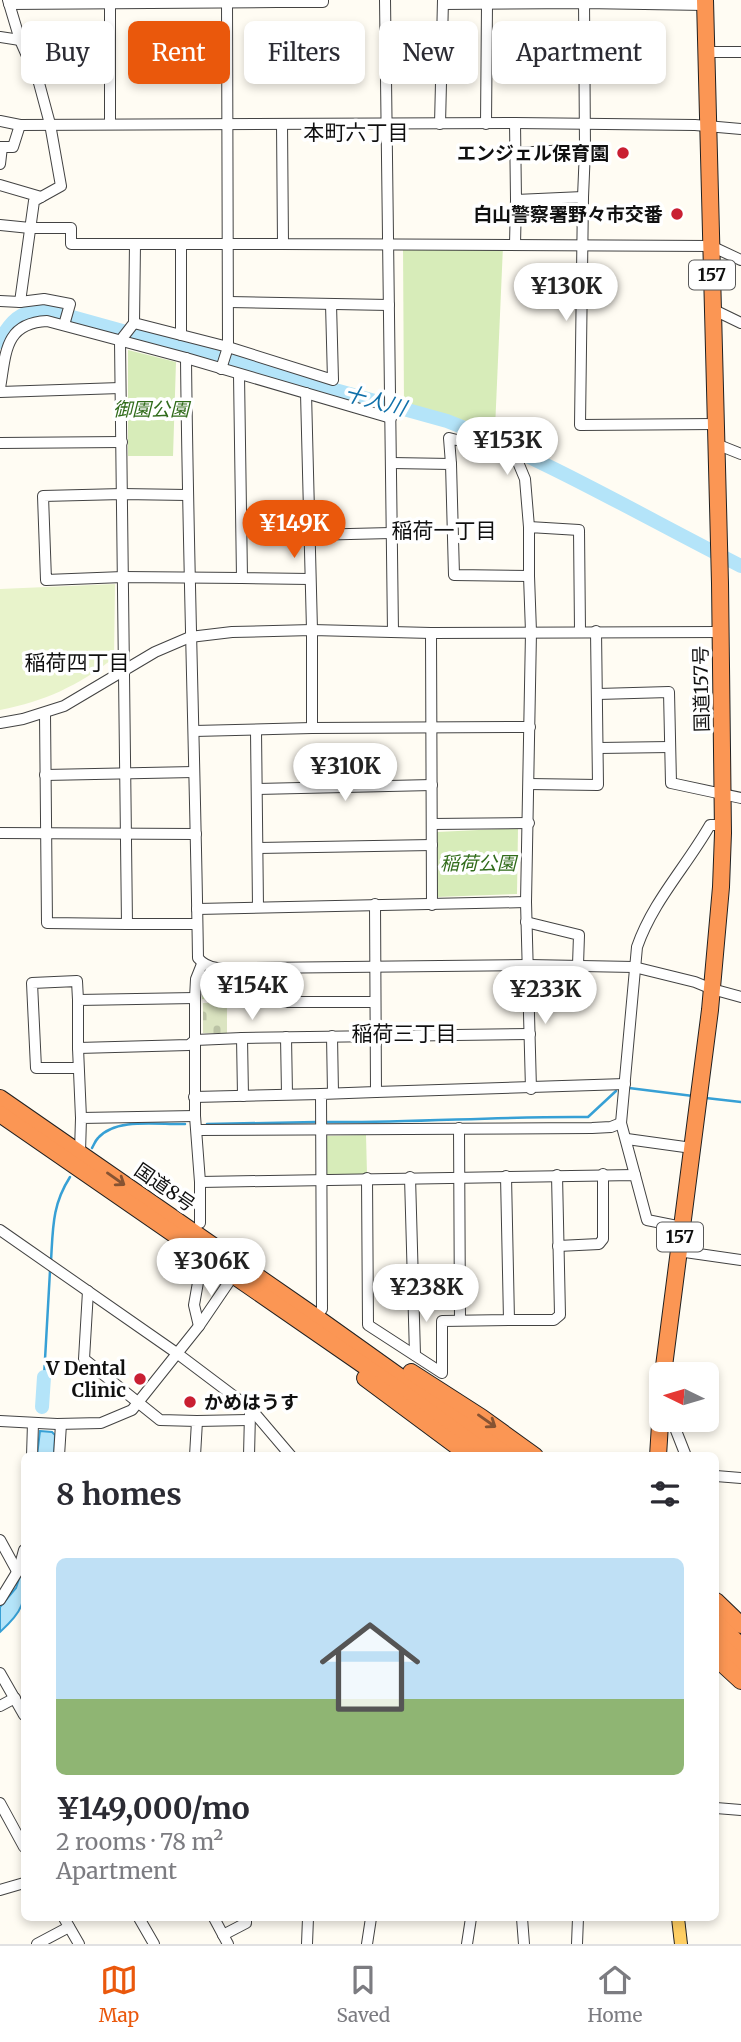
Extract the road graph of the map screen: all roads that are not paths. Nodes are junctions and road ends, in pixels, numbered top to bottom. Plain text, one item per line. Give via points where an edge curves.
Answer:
1 (323, 0) edge
2 (385, 0) edge
3 (227, 1) edge
4 (277, 1) edge
5 (584, 1) edge
6 (8, 2) edge
7 (443, 2) edge
8 (705, 3) edge
9 (110, 4) junction
10 (487, 4) junction
11 (0, 37) edge
12 (20, 40) junction
13 (706, 52) junction
14 (741, 52) edge
15 (0, 121) edge
16 (515, 123) junction
17 (586, 123) junction
18 (50, 124) junction
19 (110, 124) junction
20 (227, 124) junction
21 (282, 124) junction
22 (387, 124) junction
23 (440, 124) junction
24 (486, 124) junction
25 (20, 125) junction
26 (708, 126) junction
27 (741, 129) edge
28 (1, 147) edge
29 (585, 149) junction
30 (515, 153) junction
31 (0, 164) edge
32 (0, 185) edge
33 (41, 197) junction
34 (583, 197) junction
35 (516, 200) junction
36 (0, 225) edge
37 (30, 228) junction
38 (388, 243) junction
39 (135, 244) junction
40 (227, 244) junction
41 (283, 244) junction
42 (515, 244) junction
43 (583, 245) junction
44 (181, 246) junction
45 (711, 246) junction
46 (741, 260) edge
47 (0, 300) edge
48 (20, 302) junction
49 (229, 302) junction
50 (331, 304) junction
51 (389, 305) junction
52 (712, 310) junction
53 (64, 323) junction
54 (741, 323) edge
55 (133, 324) junction
56 (181, 335) junction
57 (122, 339) junction
58 (186, 358) junction
59 (225, 359) junction
60 (239, 375) junction
61 (120, 388) junction
62 (0, 390) edge
63 (306, 393) junction
64 (391, 416) junction
65 (715, 424) junction
66 (122, 442) junction
67 (0, 443) edge
68 (716, 444) junction
69 (741, 454) edge
70 (392, 463) junction
71 (451, 464) junction
72 (122, 494) junction
73 (187, 495) junction
74 (529, 527) junction
75 (391, 533) junction
76 (309, 535) junction
77 (529, 576) junction
78 (123, 577) junction
79 (242, 578) junction
80 (191, 579) junction
81 (310, 579) junction
82 (312, 631) junction
83 (580, 631) junction
84 (596, 631) junction
85 (393, 632) junction
86 (531, 632) junction
87 (720, 632) junction
88 (432, 633) junction
89 (190, 637) junction
90 (124, 670) junction
91 (598, 694) junction
92 (45, 714) junction
93 (0, 723) edge
94 (312, 727) junction
95 (530, 727) junction
96 (432, 728) junction
97 (256, 730) junction
98 (194, 731) junction
99 (670, 747) junction
100 (599, 748) junction
101 (127, 772) junction
102 (194, 772) junction
103 (45, 775) junction
104 (529, 784) junction
105 (432, 785) junction
106 (257, 789) junction
107 (724, 795) junction
108 (741, 798) edge
109 (528, 823) junction
110 (432, 824) junction
111 (723, 825) junction
112 (0, 833) edge
113 (45, 834) junction
114 (127, 834) junction
115 (195, 834) junction
116 (432, 845) junction
117 (258, 848) junction
118 (526, 902) junction
119 (375, 904) junction
120 (432, 905) junction
121 (258, 907) junction
122 (197, 909) junction
123 (526, 922) junction
124 (127, 924) junction
125 (197, 925) junction
126 (202, 964) junction
127 (528, 965) junction
128 (578, 965) junction
129 (376, 966) junction
130 (634, 967) junction
131 (251, 968) junction
132 (712, 989) junction
133 (741, 997) edge
134 (195, 998) junction
135 (78, 1000) junction
136 (375, 1002) junction
137 (530, 1034) junction
138 (376, 1035) junction
139 (332, 1036) junction
140 (286, 1037) junction
141 (242, 1038) junction
142 (195, 1040) junction
143 (78, 1048) junction
144 (78, 1068) junction
145 (625, 1084) junction
146 (531, 1089) junction
147 (376, 1092) junction
148 (333, 1093) junction
149 (287, 1094) junction
150 (321, 1094) junction
151 (243, 1096) junction
152 (194, 1097) junction
153 (0, 1098) edge
154 (195, 1116) junction
155 (81, 1118) junction
156 (3, 1122) edge
157 (621, 1123) junction
158 (320, 1129) junction
159 (459, 1129) junction
160 (197, 1130) junction
161 (627, 1139) junction
162 (692, 1147) junction
163 (80, 1152) junction
164 (603, 1174) junction
165 (557, 1175) junction
166 (635, 1175) junction
167 (459, 1176) junction
168 (506, 1176) junction
169 (410, 1177) junction
170 (366, 1178) junction
171 (320, 1180) junction
172 (200, 1182) junction
173 (200, 1223) dead end
174 (682, 1227) junction
175 (0, 1230) edge
176 (558, 1246) junction
177 (678, 1251) junction
178 (741, 1259) edge
179 (201, 1271) dead end
180 (233, 1276) junction
181 (88, 1291) junction
182 (270, 1303) junction
183 (320, 1320) junction
184 (460, 1320) junction
185 (509, 1320) junction
186 (199, 1326) junction
187 (178, 1354) junction
188 (415, 1355) junction
189 (664, 1362) edge
190 (139, 1402) junction
191 (249, 1414) junction
192 (197, 1421) junction
193 (0, 1422) edge
194 (35, 1423) junction
195 (59, 1424) junction
196 (660, 1432) edge
197 (677, 1432) edge
198 (32, 1452) edge
199 (59, 1452) edge
200 (195, 1452) edge
201 (249, 1452) edge
202 (287, 1452) edge
203 (465, 1452) edge
204 (484, 1452) edge
205 (505, 1452) edge
206 (529, 1452) edge
207 (658, 1452) edge
208 (684, 1452) edge
209 (719, 1476) edge
210 (741, 1478) edge
211 (0, 1541) edge
212 (21, 1559) edge
213 (17, 1572) junction
214 (0, 1600) edge
215 (719, 1604) edge
216 (719, 1625) edge
217 (741, 1625) edge
218 (719, 1643) edge
219 (741, 1646) edge
220 (719, 1661) edge
221 (741, 1664) edge
222 (0, 1673) edge
223 (741, 1681) edge
224 (15, 1698) junction
225 (0, 1706) edge
226 (21, 1709) edge
227 (0, 1803) edge
228 (719, 1808) edge
229 (741, 1810) edge
230 (21, 1842) edge
231 (21, 1883) edge
232 (0, 1890) edge
233 (141, 1921) edge
234 (216, 1921) edge
235 (246, 1921) edge
236 (308, 1921) edge
237 (371, 1921) edge
238 (471, 1921) edge
239 (522, 1921) edge
240 (578, 1921) edge
241 (678, 1921) edge
242 (67, 1923) edge
243 (225, 1939) edge
244 (37, 1944) edge
245 (79, 1944) edge
246 (154, 1944) edge
247 (307, 1944) edge
248 (367, 1944) edge
249 (467, 1944) edge
250 (524, 1944) edge
251 (577, 1944) edge
252 (681, 1944) edge

1 - 4 street
2 - 22 street
3 - 4 street
3 - 9 street
3 - 20 street
5 - 8 street
5 - 10 street
5 - 17 street
6 - 9 street
6 - 12 street
7 - 10 street
7 - 23 street
8 - 13 highway, 国道157号 / 157
9 - 19 street
10 - 24 street
11 - 12 street
12 - 18 street
13 - 14 street
13 - 26 highway, 国道157号 / 157
15 - 25 street
16 - 17 street
16 - 24 street
16 - 30 street
17 - 26 street
17 - 29 street
18 - 19 street
18 - 25 street
18 - 33 street via 61,186
19 - 20 street
20 - 21 street
20 - 40 street
21 - 22 street
21 - 41 street
22 - 23 street
22 - 38 street
23 - 24 street
25 - 28 street via 13,147
26 - 27 street
26 - 45 highway, 国道157号 / 157
28 - 31 street
29 - 30 street
29 - 34 street
30 - 35 street
32 - 33 street
33 - 37 street via 34,201
34 - 35 street
34 - 43 street
35 - 42 street
36 - 37 street
37 - 39 street via 71,228 71,244
37 - 48 street
38 - 41 street
38 - 42 street
38 - 51 street
39 - 44 street
39 - 55 street
40 - 41 street
40 - 44 street
40 - 49 street
42 - 43 street
43 - 45 street
43 - 65 street via 580,425
44 - 56 street
45 - 46 street
45 - 52 highway, 国道157号 / 157
47 - 48 street
48 - 53 street via 44,299 70,304
49 - 50 street
49 - 59 street
50 - 51 street
50 - 59 street via 333,380
51 - 64 street
52 - 54 street
52 - 65 highway, 国道157号 / 157
53 - 57 street
53 - 62 street via 32,322 16,331 8,344
55 - 56 street
55 - 57 street
56 - 59 street
57 - 58 street
57 - 61 street
58 - 59 street
58 - 73 street
59 - 60 street
60 - 63 street
60 - 79 street
61 - 62 street
61 - 66 street
63 - 64 street
63 - 76 street
64 - 70 street
65 - 68 highway, 国道157号 / 157
66 - 67 street
66 - 72 street
68 - 69 street
68 - 87 highway, 国道157号 / 157
70 - 71 street
70 - 75 street
71 - 74 street via 449,438 516,456 525,479
71 - 77 street via 454,575
72 - 73 street
72 - 78 street
72 - 78 street via 43,496 46,580
73 - 80 street
74 - 77 street
74 - 83 street via 579,530
75 - 76 street
75 - 85 street
76 - 81 street
77 - 86 street
78 - 80 street
78 - 90 street
79 - 80 street
79 - 81 street
80 - 89 street
81 - 82 street
82 - 85 street
82 - 89 street
82 - 94 street
83 - 84 street
83 - 86 street
84 - 87 street
84 - 91 street
85 - 88 street
86 - 88 street
86 - 95 street
87 - 107 highway, 国道157号 / 157
88 - 96 street
89 - 90 street
89 - 98 street
90 - 92 street
90 - 101 street
91 - 99 street via 669,692
91 - 100 street
92 - 93 street
92 - 103 street
94 - 96 street
94 - 97 street
95 - 96 street
95 - 104 street
96 - 105 street
97 - 98 street
97 - 106 street
98 - 102 street
99 - 100 street
99 - 107 street via 671,783
100 - 104 street via 598,785
101 - 102 street
101 - 103 street
101 - 114 street
102 - 115 street
103 - 113 street
104 - 109 street
105 - 106 street
105 - 110 street
106 - 117 street
107 - 108 street
107 - 111 highway, 国道157号 / 157
109 - 110 street
109 - 118 street
110 - 116 street
111 - 130 street via 710,825 669,885 644,926
111 - 132 highway, 国道157号 / 157
112 - 113 street
113 - 114 street
113 - 124 street via 47,923
114 - 115 street
114 - 124 street
115 - 122 street
116 - 117 street
116 - 120 street
117 - 121 street
118 - 120 street
118 - 123 street
119 - 120 street
119 - 121 street
119 - 129 street
121 - 122 street
122 - 125 street
123 - 127 street
123 - 128 street via 579,935
124 - 125 street
125 - 126 street
126 - 131 street
126 - 134 street
127 - 128 street
127 - 129 street
127 - 137 street
128 - 130 street
129 - 131 street
129 - 136 street
130 - 132 street
130 - 145 street
131 - 136 street via 251,1002
132 - 133 street
132 - 162 highway, 国道157号 / 157
134 - 135 street
134 - 142 street
135 - 143 street
135 - 144 street via 77,981 32,983 36,1068
136 - 138 street
137 - 138 street
137 - 146 street
138 - 139 street
138 - 147 street
139 - 140 street
139 - 148 street
140 - 141 street
140 - 149 street
141 - 142 street
141 - 151 street
142 - 143 street via 189,1045
142 - 152 street
143 - 144 street
144 - 155 street
145 - 146 street
145 - 157 street
146 - 147 street
147 - 148 street
148 - 150 street
149 - 150 street
149 - 151 street
150 - 158 street
151 - 152 street
152 - 154 street
153 - 163 highway, 国道8号
154 - 155 street
154 - 160 street
155 - 163 street
156 - 180 highway, 国道8号
157 - 159 street via 592,1128
157 - 161 street
158 - 159 street
158 - 160 street
158 - 171 street
159 - 167 street
160 - 172 street
161 - 162 street
161 - 166 street
162 - 174 highway, 国道157号 / 157
163 -> 183 highway, 国道8号
164 - 165 street
164 - 166 street
164 - 176 street via 603,1239 599,1244
165 - 168 street
165 - 176 street
166 - 174 street via 647,1220
167 - 168 street
167 - 169 street
167 - 184 street
168 - 185 street
169 - 170 street
169 - 188 street
170 - 171 street
170 - 188 street via 369,1325
171 - 172 street
171 - 183 street
172 - 173 street
174 - 177 highway, 国道157号 / 157
175 - 181 street
176 - 185 street via 560,1315 554,1321
177 - 178 street
177 - 189 highway, 国道157号 / 157
179 - 186 street via 194,1305
180 - 182 highway, 国道8号
180 - 186 street
181 - 187 street
181 - 190 street via 83,1359
182 - 203 highway
182 - 204 highway, 国道8号
183 - 205 highway, 国道8号
183 -> 206 highway via 421,1378
184 - 185 street
184 - 188 street via 442,1321 442,1373
186 - 187 street
187 - 190 street
187 - 191 street
190 - 192 street via 159,1420
190 - 195 street via 132,1410 101,1423
191 - 192 street
191 - 201 street
191 - 202 street
192 - 200 street
193 - 194 street
194 - 195 street
194 - 198 street
195 - 199 street
196 - 207 highway
197 - 208 street
209 - 210 street
211 - 213 street
212 - 213 street
213 - 214 street
215 - 217 highway
216 - 219 highway
218 - 221 highway
220 - 223 highway
222 - 224 street
224 - 225 street
224 - 226 street
227 - 230 street
228 - 229 street
231 - 232 street
233 - 246 street
234 - 243 street
235 - 243 street
236 - 247 street
237 - 248 street
238 - 249 street
239 - 250 street
240 - 251 street
241 - 252 main road
242 - 244 street
242 - 245 street

